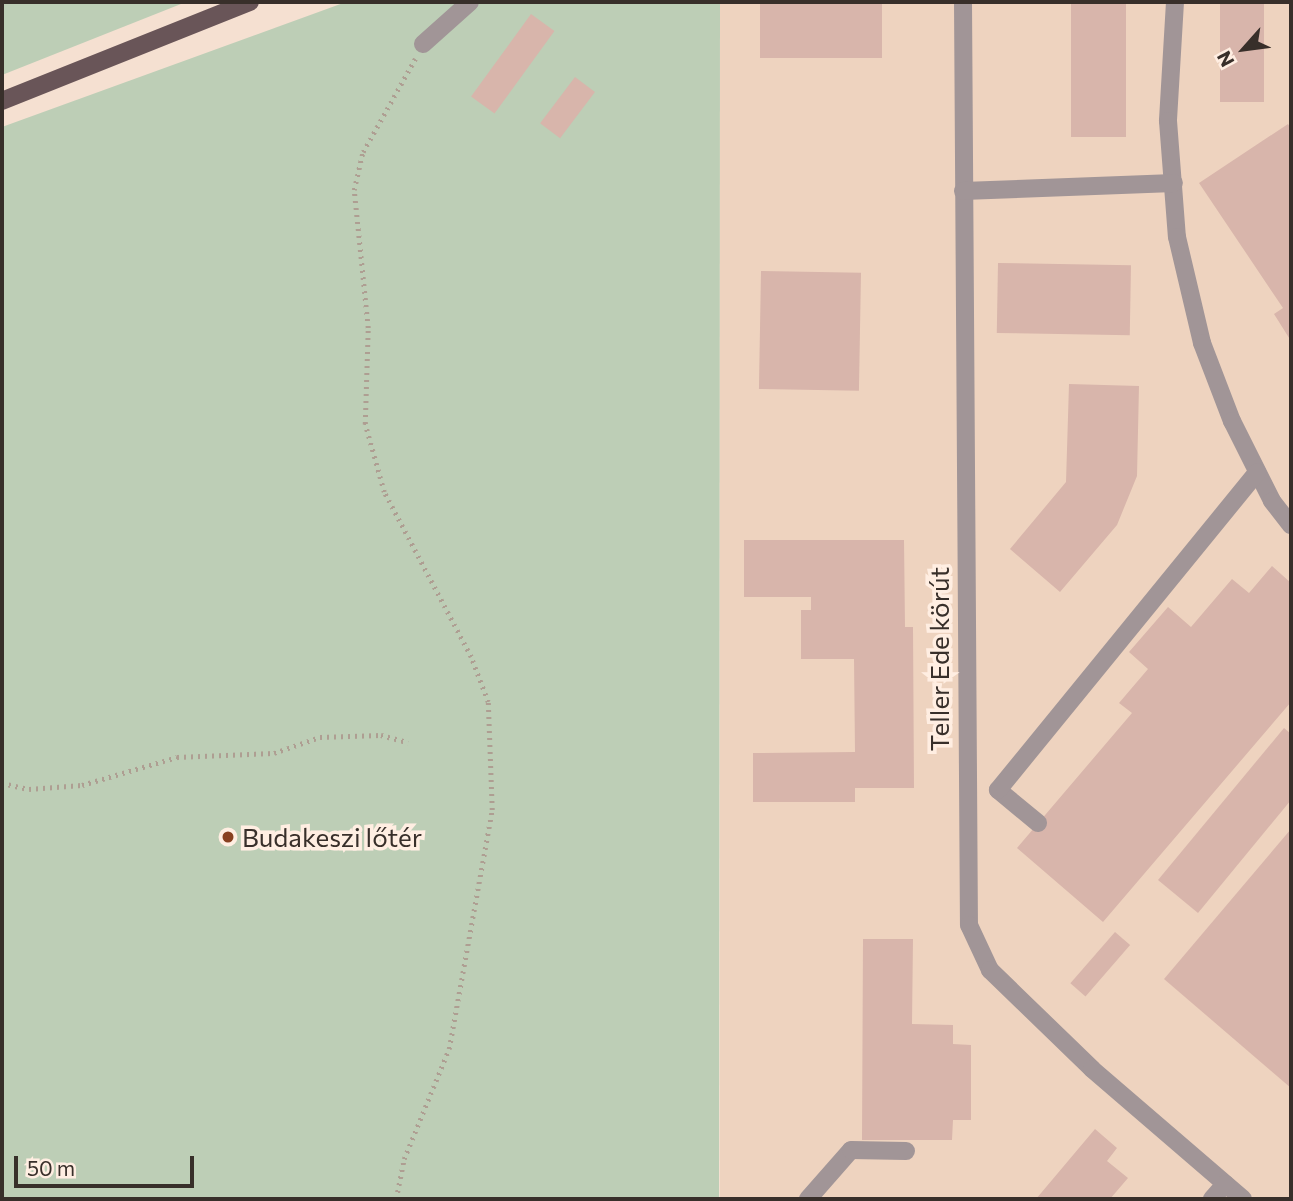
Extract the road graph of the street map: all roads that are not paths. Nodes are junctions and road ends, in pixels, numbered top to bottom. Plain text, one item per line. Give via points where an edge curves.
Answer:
1 (250, 2) edge
2 (470, 2) edge
3 (963, 2) edge
4 (1175, 2) edge
5 (423, 44) road end
6 (2, 101) edge
7 (1174, 183) junction
8 (963, 191) junction
9 (1257, 472) junction
10 (1291, 525) edge
11 (1038, 823) dead end
12 (906, 1151) dead end
13 (1225, 1184) junction
14 (808, 1199) edge
15 (1212, 1199) edge
16 (1243, 1199) edge

1 - 6 main road
2 - 5 street
3 - 8 street, Teller Ede körút
4 - 7 street via 1168,121
7 - 8 street
7 - 9 street via 1177,237 1202,343
8 - 13 street, Teller Ede körút via 969,925 990,970 1092,1069
9 - 10 street
9 - 11 street via 998,790
12 - 14 street via 851,1150
13 - 15 street
13 - 16 street, Teller Ede körút

